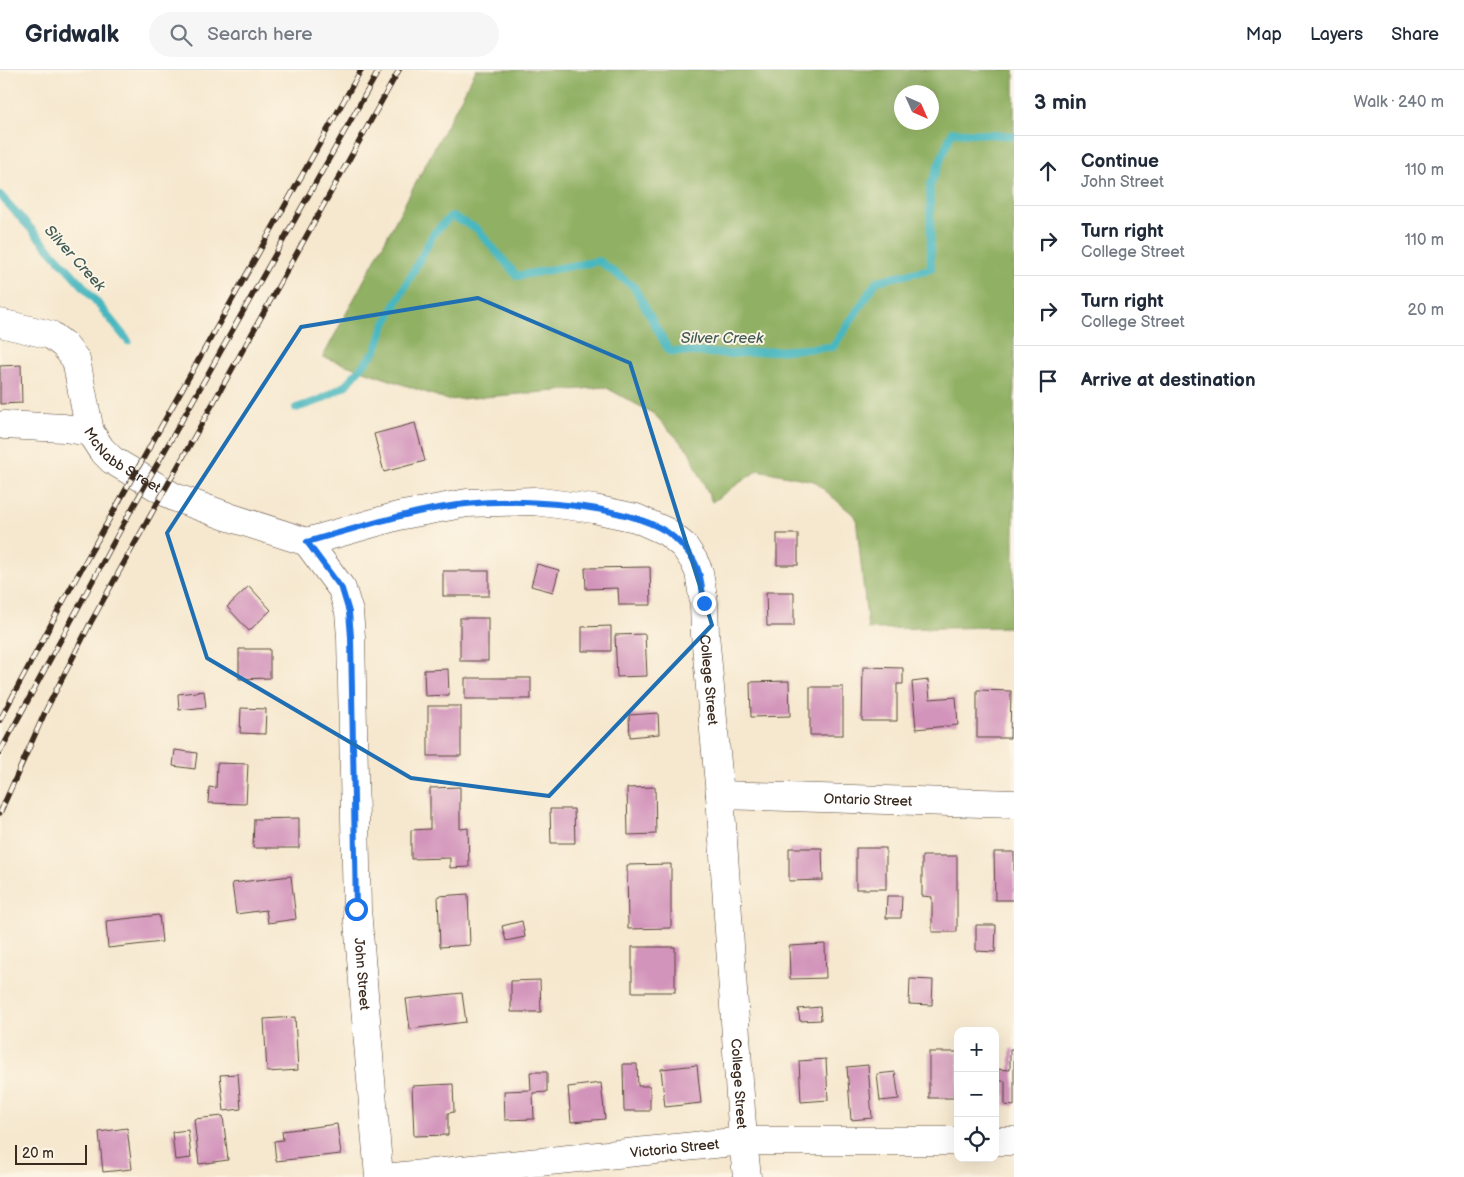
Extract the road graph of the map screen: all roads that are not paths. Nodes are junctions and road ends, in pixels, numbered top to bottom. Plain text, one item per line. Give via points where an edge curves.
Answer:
1 (0, 323) edge
2 (4, 425) dead end
3 (90, 432) junction
4 (307, 542) junction
5 (720, 795) junction
6 (1014, 804) edge
7 (743, 1141) junction
8 (954, 1141) edge
9 (999, 1141) edge
10 (1014, 1141) edge
11 (379, 1177) edge
12 (394, 1177) edge
13 (747, 1177) edge

1 - 3 street, McNabb Street via 51,335 64,345 76,360
2 - 3 street
3 - 4 street, McNabb Street via 112,460 174,497
4 - 5 street, College Street via 398,516 457,505 534,501 636,518 666,532 684,546 699,572
4 - 11 street, John Street via 342,589 349,612 356,909
5 - 6 street, Ontario Street
5 - 7 street, College Street
7 - 8 street, Victoria Street
7 - 12 street, Victoria Street
7 - 13 street, College Street
9 - 10 street

